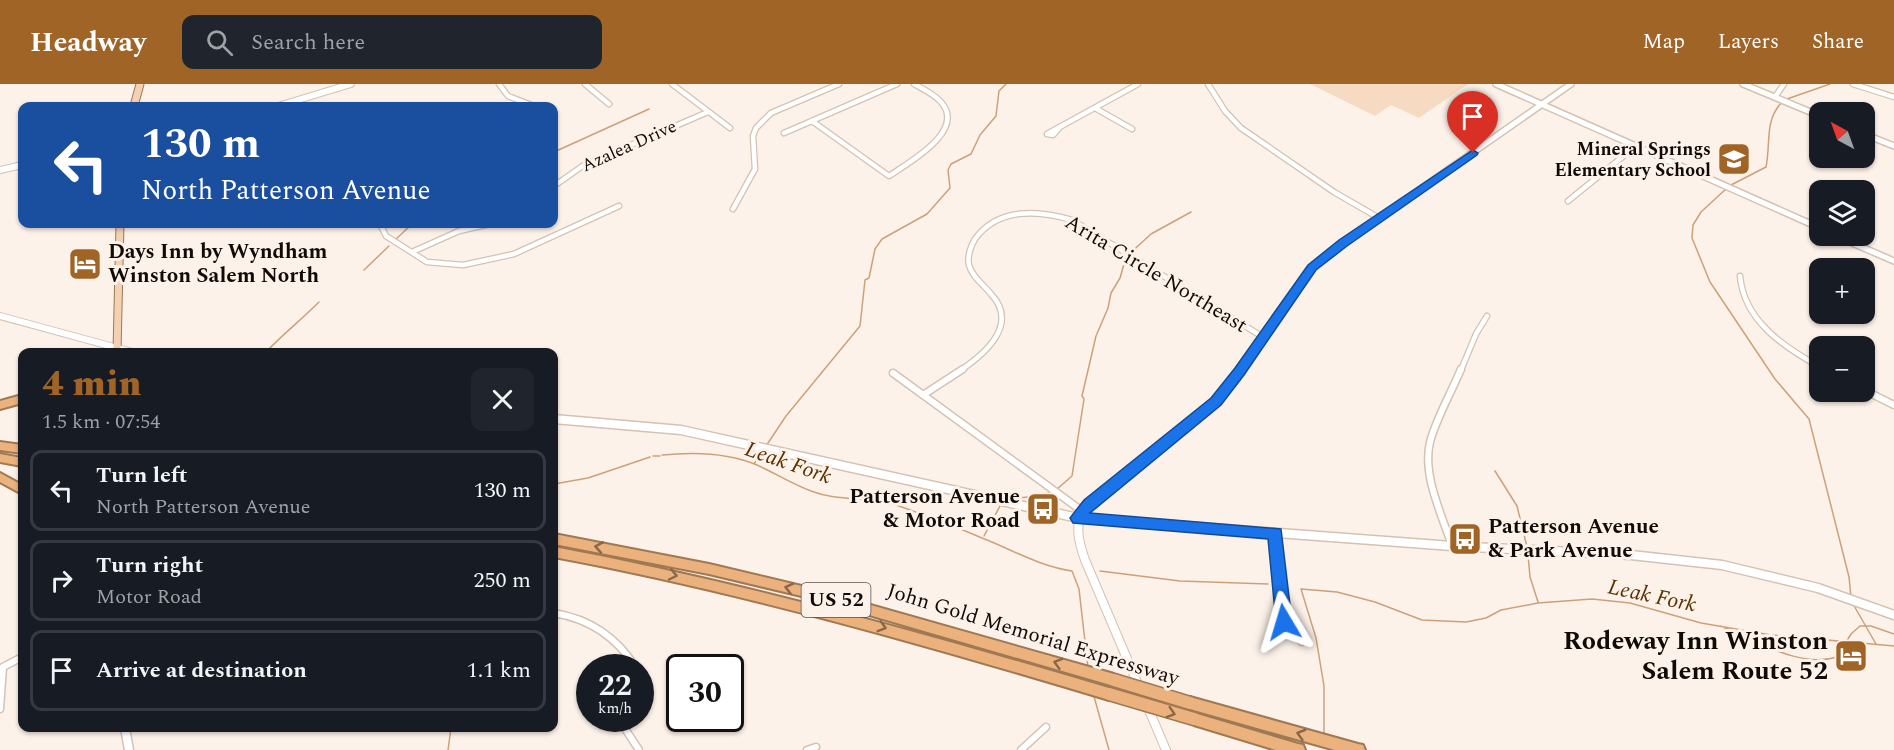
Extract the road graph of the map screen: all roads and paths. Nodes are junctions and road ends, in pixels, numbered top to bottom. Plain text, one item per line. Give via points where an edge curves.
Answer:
1 (140, 84) edge
2 (351, 84) edge
3 (499, 84) edge
4 (585, 84) edge
5 (672, 84) edge
6 (839, 84) edge
7 (897, 84) edge
8 (914, 84) edge
9 (1138, 84) edge
10 (1208, 84) edge
11 (1496, 84) edge
12 (1571, 84) edge
13 (1743, 84) edge
14 (1784, 84) edge
15 (1853, 84) edge
16 (1775, 97) junction
17 (1894, 97) edge
18 (135, 102) edge
19 (291, 102) edge
20 (524, 102) edge
21 (609, 104) dead end
22 (1543, 105) junction
23 (1095, 108) junction
24 (1809, 111) edge
25 (708, 112) junction
26 (812, 121) junction
27 (1060, 127) dead end
28 (730, 129) dead end
29 (1132, 129) dead end
30 (784, 133) dead end
31 (1875, 138) edge
32 (1636, 146) junction
33 (1894, 146) edge
34 (18, 166) edge
35 (0, 170) edge
36 (558, 183) edge
37 (1568, 201) dead end
38 (620, 206) dead end
39 (733, 209) dead end
40 (1379, 218) junction
41 (1809, 223) edge
42 (120, 228) edge
43 (381, 228) edge
44 (472, 228) edge
45 (1859, 246) edge
46 (412, 252) junction
47 (1894, 261) edge
48 (1740, 276) dead end
49 (0, 316) edge
50 (1487, 316) dead end
51 (1263, 337) junction
52 (107, 348) edge
53 (117, 348) edge
54 (1809, 361) edge
55 (893, 373) dead end
56 (923, 395) junction
57 (1875, 396) edge
58 (18, 400) edge
59 (0, 405) edge
60 (1894, 405) edge
61 (558, 419) edge
62 (0, 446) edge
63 (18, 448) edge
64 (0, 458) edge
65 (18, 461) edge
66 (0, 477) edge
67 (18, 488) edge
68 (1080, 515) junction
69 (1275, 534) junction
70 (558, 540) edge
71 (1452, 546) junction
72 (558, 553) edge
73 (558, 614) edge
74 (1894, 615) edge
75 (1302, 642) dead end
76 (628, 654) edge
77 (18, 659) edge
78 (2, 668) edge
79 (0, 709) edge
80 (1046, 727) dead end
81 (126, 732) edge
82 (627, 732) edge
83 (816, 747) dead end
84 (129, 750) edge
85 (639, 750) edge
86 (807, 750) edge
87 (1021, 750) edge
88 (1166, 750) edge
89 (1298, 750) edge
90 (1358, 750) edge

1 - 18 main road
2 - 19 main road
3 - 20 street via 508,96
4 - 21 street
5 - 25 street
6 - 39 street via 771,113 756,128 755,169
7 - 26 street
8 - 26 street via 942,103 948,124 944,134 889,176
9 - 23 street
10 - 40 street via 1241,128
11 - 22 street
12 - 22 street
13 - 16 street
14 - 16 street
15 - 17 street
16 - 24 street
22 - 32 street
22 - 40 street
23 - 27 street
23 - 29 street
25 - 28 street
25 - 36 street, Azalea Drive via 585,165
26 - 30 street
31 - 33 street
32 - 37 street
32 - 41 street
34 - 35 main road
38 - 46 street via 497,259 447,266 427,262
40 - 51 street via 1312,267
42 - 53 main road
43 - 46 street via 386,236
44 - 46 street
45 - 47 street
48 - 54 street via 1743,296 1764,327 1787,348
49 - 52 main road
50 - 71 street via 1430,442 1432,482
51 - 56 street, Arita Circle Northeast via 1076,221 1045,213 1020,213 985,228 974,241 969,257 973,272 1000,305 1002,320 997,338 982,354
51 - 68 street via 1207,409
55 - 56 street
56 - 68 street
57 - 60 street
58 - 59 highway
61 - 68 main road via 681,430
62 - 63 highway
64 - 65 highway
66 - 67 highway
68 - 69 main road
68 - 88 street via 1077,535 1085,560
69 - 71 main road
69 - 75 street via 1284,622
90 -> 70 highway, John Gold Memorial Expressway / US 52, bridge via 804,591
71 - 74 main road via 1630,555 1722,565 1818,588
72 -> 89 highway, John Gold Memorial Expressway / US 52, bridge via 775,598
73 - 76 street via 578,618 608,634
77 - 78 street
78 - 79 street
80 - 87 street
81 - 84 main road
82 - 85 street
83 - 86 street

